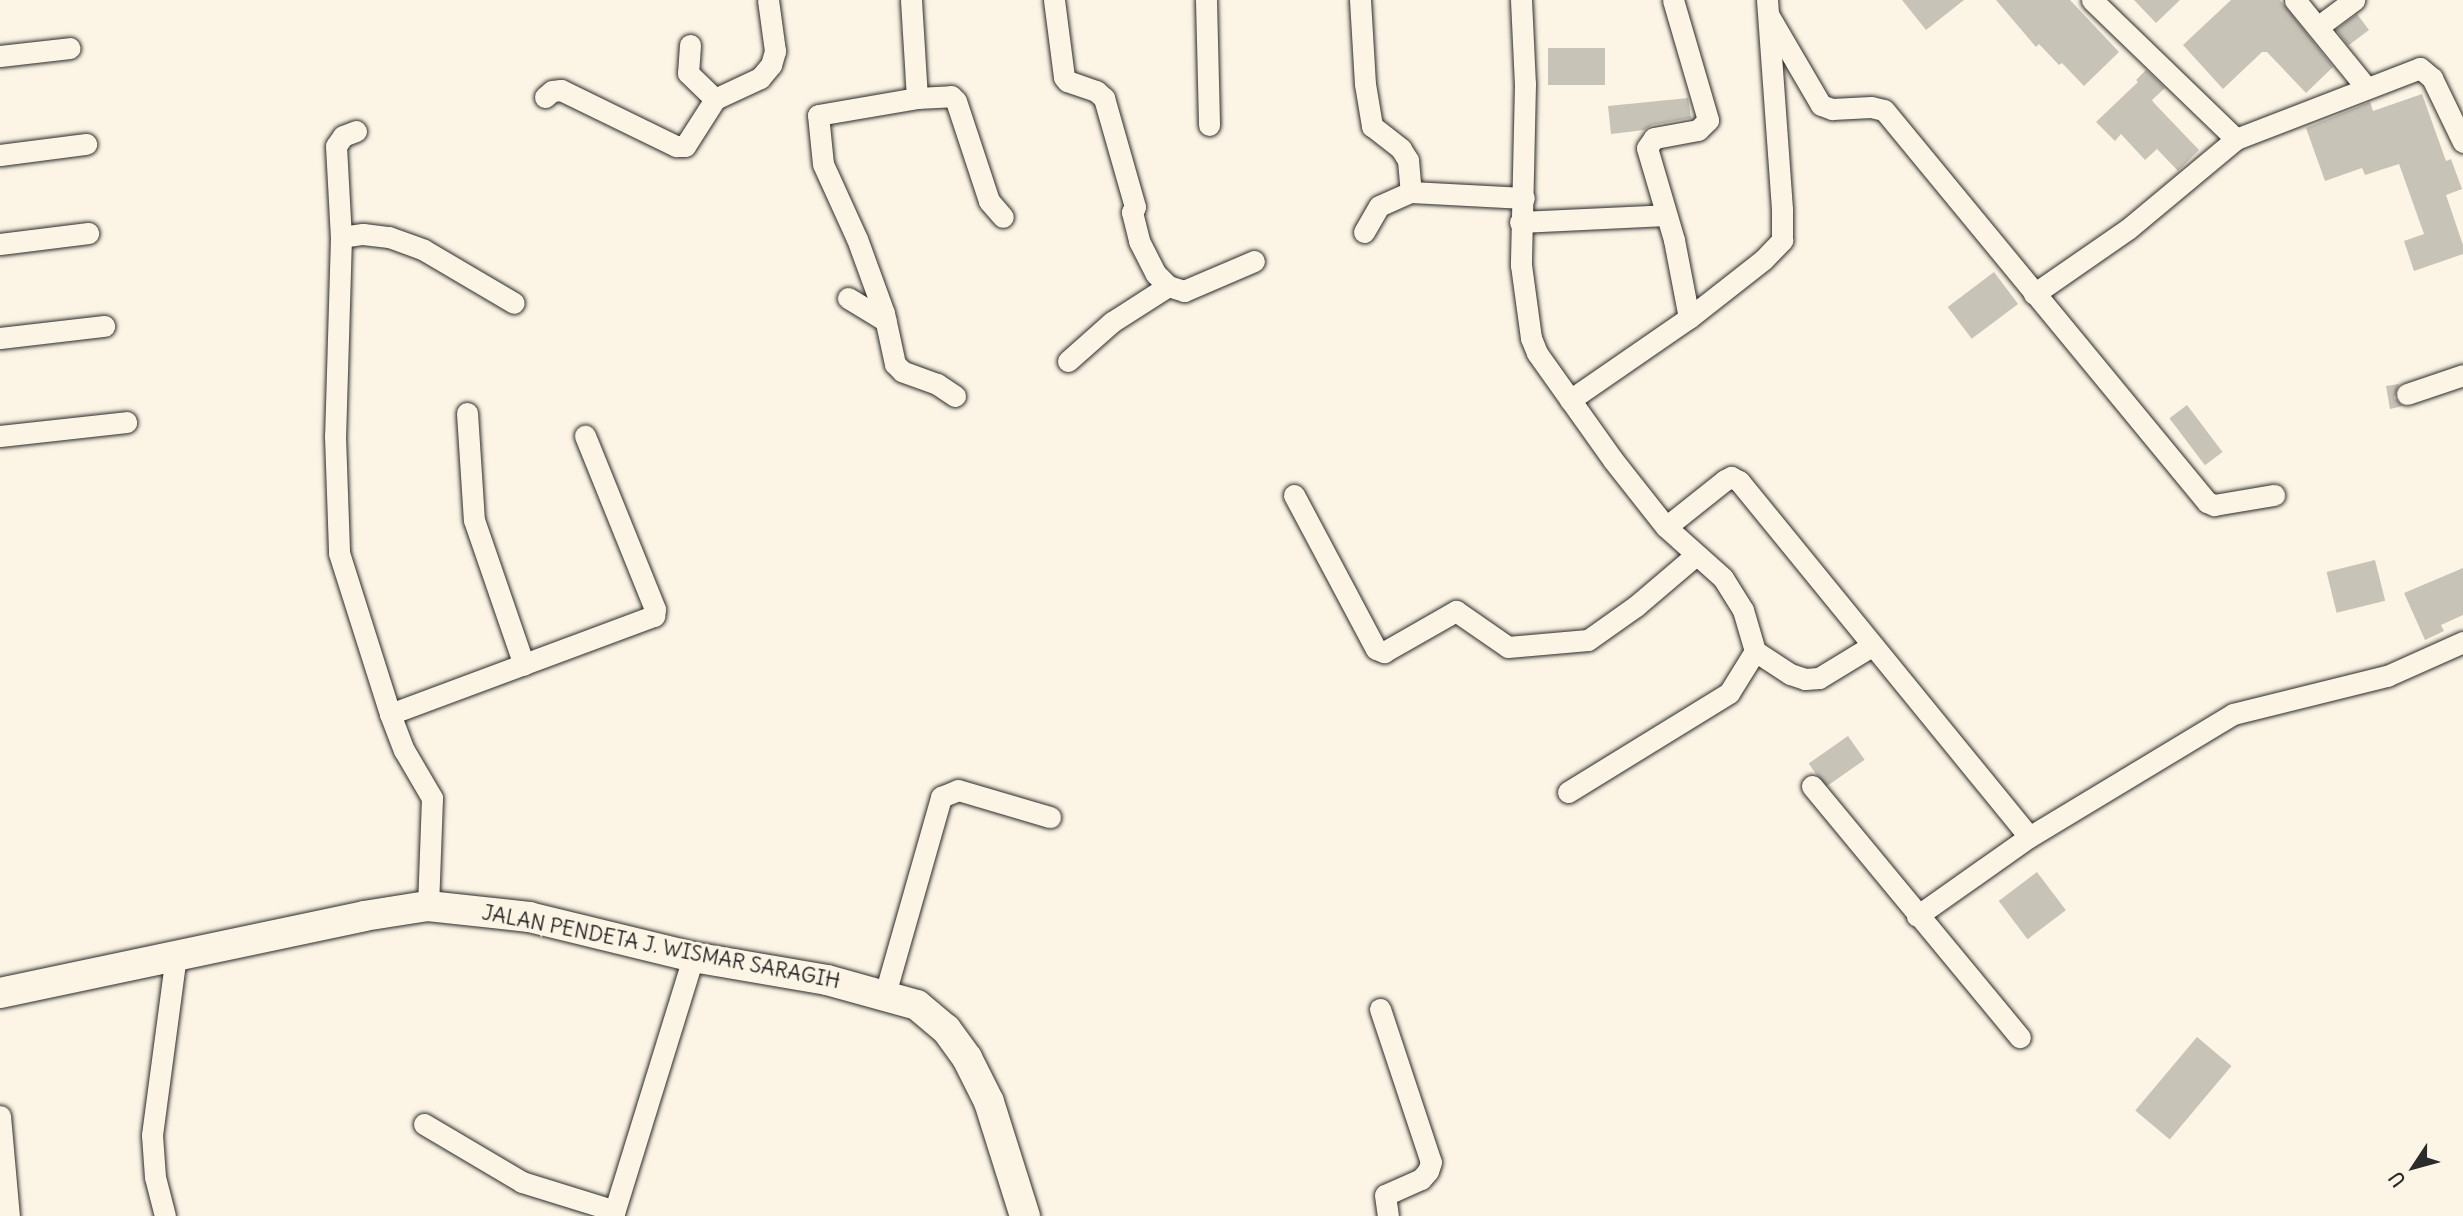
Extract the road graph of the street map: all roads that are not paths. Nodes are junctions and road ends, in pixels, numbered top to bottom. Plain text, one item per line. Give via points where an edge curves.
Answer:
1 (768, 0) edge
2 (911, 0) edge
3 (1054, 0) edge
4 (1206, 0) edge
5 (1360, 0) edge
6 (1521, 0) edge
7 (1673, 0) edge
8 (2092, 0) edge
9 (2295, 0) edge
10 (2354, 0) edge
11 (1768, 8) edge
12 (2319, 26) junction
13 (690, 45) dead end
14 (70, 48) dead end
15 (0, 56) edge
16 (2366, 88) junction
17 (545, 97) dead end
18 (917, 98) junction
19 (715, 99) junction
20 (1209, 125) dead end
21 (356, 131) dead end
22 (2236, 139) junction
23 (2463, 142) edge
24 (86, 144) dead end
25 (0, 155) edge
26 (1411, 192) junction
27 (1524, 198) junction
28 (1666, 215) junction
29 (1003, 217) dead end
30 (1520, 222) junction
31 (1364, 232) dead end
32 (88, 233) dead end
33 (341, 237) junction
34 (0, 244) edge
35 (1254, 261) dead end
36 (1168, 286) junction
37 (2034, 294) junction
38 (848, 298) dead end
39 (514, 303) dead end
40 (1689, 318) junction
41 (886, 321) junction
42 (104, 327) dead end
43 (0, 338) edge
44 (1068, 361) dead end
45 (2463, 375) edge
46 (2407, 394) dead end
47 (955, 396) dead end
48 (1570, 400) junction
49 (467, 413) dead end
50 (127, 422) dead end
51 (0, 436) edge
52 (585, 436) dead end
53 (1294, 495) dead end
54 (2274, 495) dead end
55 (1667, 527) junction
56 (1696, 555) junction
57 (2463, 642) edge
58 (1873, 645) junction
59 (1755, 651) junction
60 (524, 665) junction
61 (390, 714) junction
62 (1812, 786) dead end
63 (1568, 792) dead end
64 (1050, 817) dead end
65 (2029, 837) junction
66 (428, 906) junction
67 (1917, 916) junction
68 (176, 955) junction
69 (693, 957) junction
70 (0, 993) edge
71 (886, 994) junction
72 (1380, 1009) dead end
73 (2020, 1037) dead end
74 (0, 1116) edge
75 (424, 1124) dead end
76 (614, 1213) edge
77 (9, 1216) edge
78 (165, 1216) edge
79 (1025, 1216) edge
80 (1388, 1216) edge

1 - 19 street via 775,51 771,65 760,78
2 - 18 street
3 - 36 street via 1064,76 1104,98 1135,206 1132,212 1139,241 1156,274
4 - 20 street
5 - 26 street via 1372,126 1408,160
6 - 27 street
7 - 28 street via 1708,120 1698,130 1654,138 1647,148
8 - 22 street
9 - 12 street
10 - 12 street
11 - 37 street via 1816,100 1832,109 1884,110
11 - 40 street via 1782,240
12 - 16 street
13 - 19 street via 688,73
14 - 15 street
16 - 22 street
16 - 23 street via 2420,68 2432,78
17 - 19 street via 561,90 682,147
18 - 29 street via 948,95 956,101 989,201
18 - 41 street via 818,115 823,164 857,239
21 - 33 street via 343,136 336,146
22 - 37 street via 2128,229
24 - 25 street
26 - 27 street
26 - 31 street via 1379,206
27 - 30 street
28 - 30 street
28 - 40 street
30 - 48 street via 1531,338
32 - 34 street
33 - 39 street via 390,236 424,250
33 - 61 street via 335,436 340,553
35 - 36 street via 1184,291
36 - 44 street via 1112,323
37 - 54 street via 2207,502 2214,505
38 - 41 street
40 - 48 street
41 - 47 street via 898,368
42 - 43 street
45 - 46 street
48 - 55 street
49 - 60 street via 474,520
50 - 51 street
52 - 60 street via 654,616
53 - 56 street via 1376,649 1384,652 1456,611 1508,647 1588,640
55 - 56 street
55 - 58 street via 1725,480 1735,478
56 - 59 street via 1737,597
57 - 65 street via 2387,676 2233,713
58 - 59 street via 1819,678 1805,679
58 - 65 street
59 - 63 street via 1729,693
60 - 61 street
61 - 66 street via 404,750 432,798
62 - 67 street
64 - 71 street via 958,790 942,797
65 - 67 street
66 - 68 street, JALAN PENDETA J. WISMAR SARAGIH
66 - 69 street, JALAN PENDETA J. WISMAR SARAGIH via 529,917
67 - 73 street
68 - 70 street, JALAN PENDETA J. WISMAR SARAGIH
68 - 78 street via 152,1135 155,1177
69 - 71 street, JALAN PENDETA J. WISMAR SARAGIH
69 - 76 street
71 - 79 street, JALAN PENDETA J. WISMAR SARAGIH via 931,1015 967,1058 989,1102
72 - 80 street via 1431,1162 1420,1179 1385,1195
74 - 77 street
75 - 76 street via 522,1182

